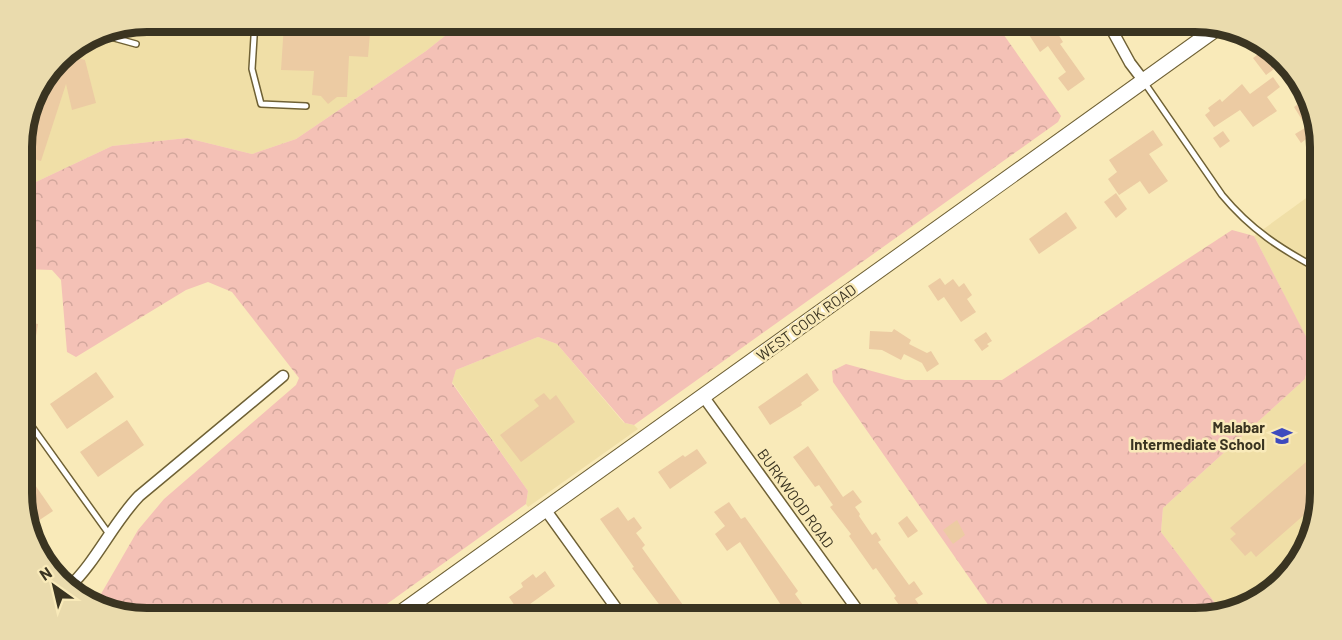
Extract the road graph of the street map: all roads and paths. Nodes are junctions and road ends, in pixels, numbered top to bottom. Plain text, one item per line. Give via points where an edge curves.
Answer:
1 (254, 32) edge
2 (1113, 32) edge
3 (1211, 32) edge
4 (111, 37) edge
5 (136, 44) dead end
6 (1143, 80) junction
7 (306, 106) dead end
8 (1310, 264) edge
9 (283, 376) dead end
10 (703, 396) junction
11 (31, 425) edge
12 (545, 509) junction
13 (109, 534) junction
14 (84, 569) edge
15 (419, 608) edge
16 (616, 608) edge
17 (856, 608) edge

1 - 7 lane via 252,69 261,104
2 - 6 street
3 - 6 main road, WEST COOK ROAD
4 - 5 lane
6 - 8 lane via 1235,211 1261,235
6 - 10 main road, WEST COOK ROAD
9 - 13 street via 147,488
10 - 12 main road, WEST COOK ROAD
10 - 17 street, BURKWOOD ROAD
11 - 13 lane
12 - 15 main road, WEST COOK ROAD
12 - 16 street
13 - 14 street

